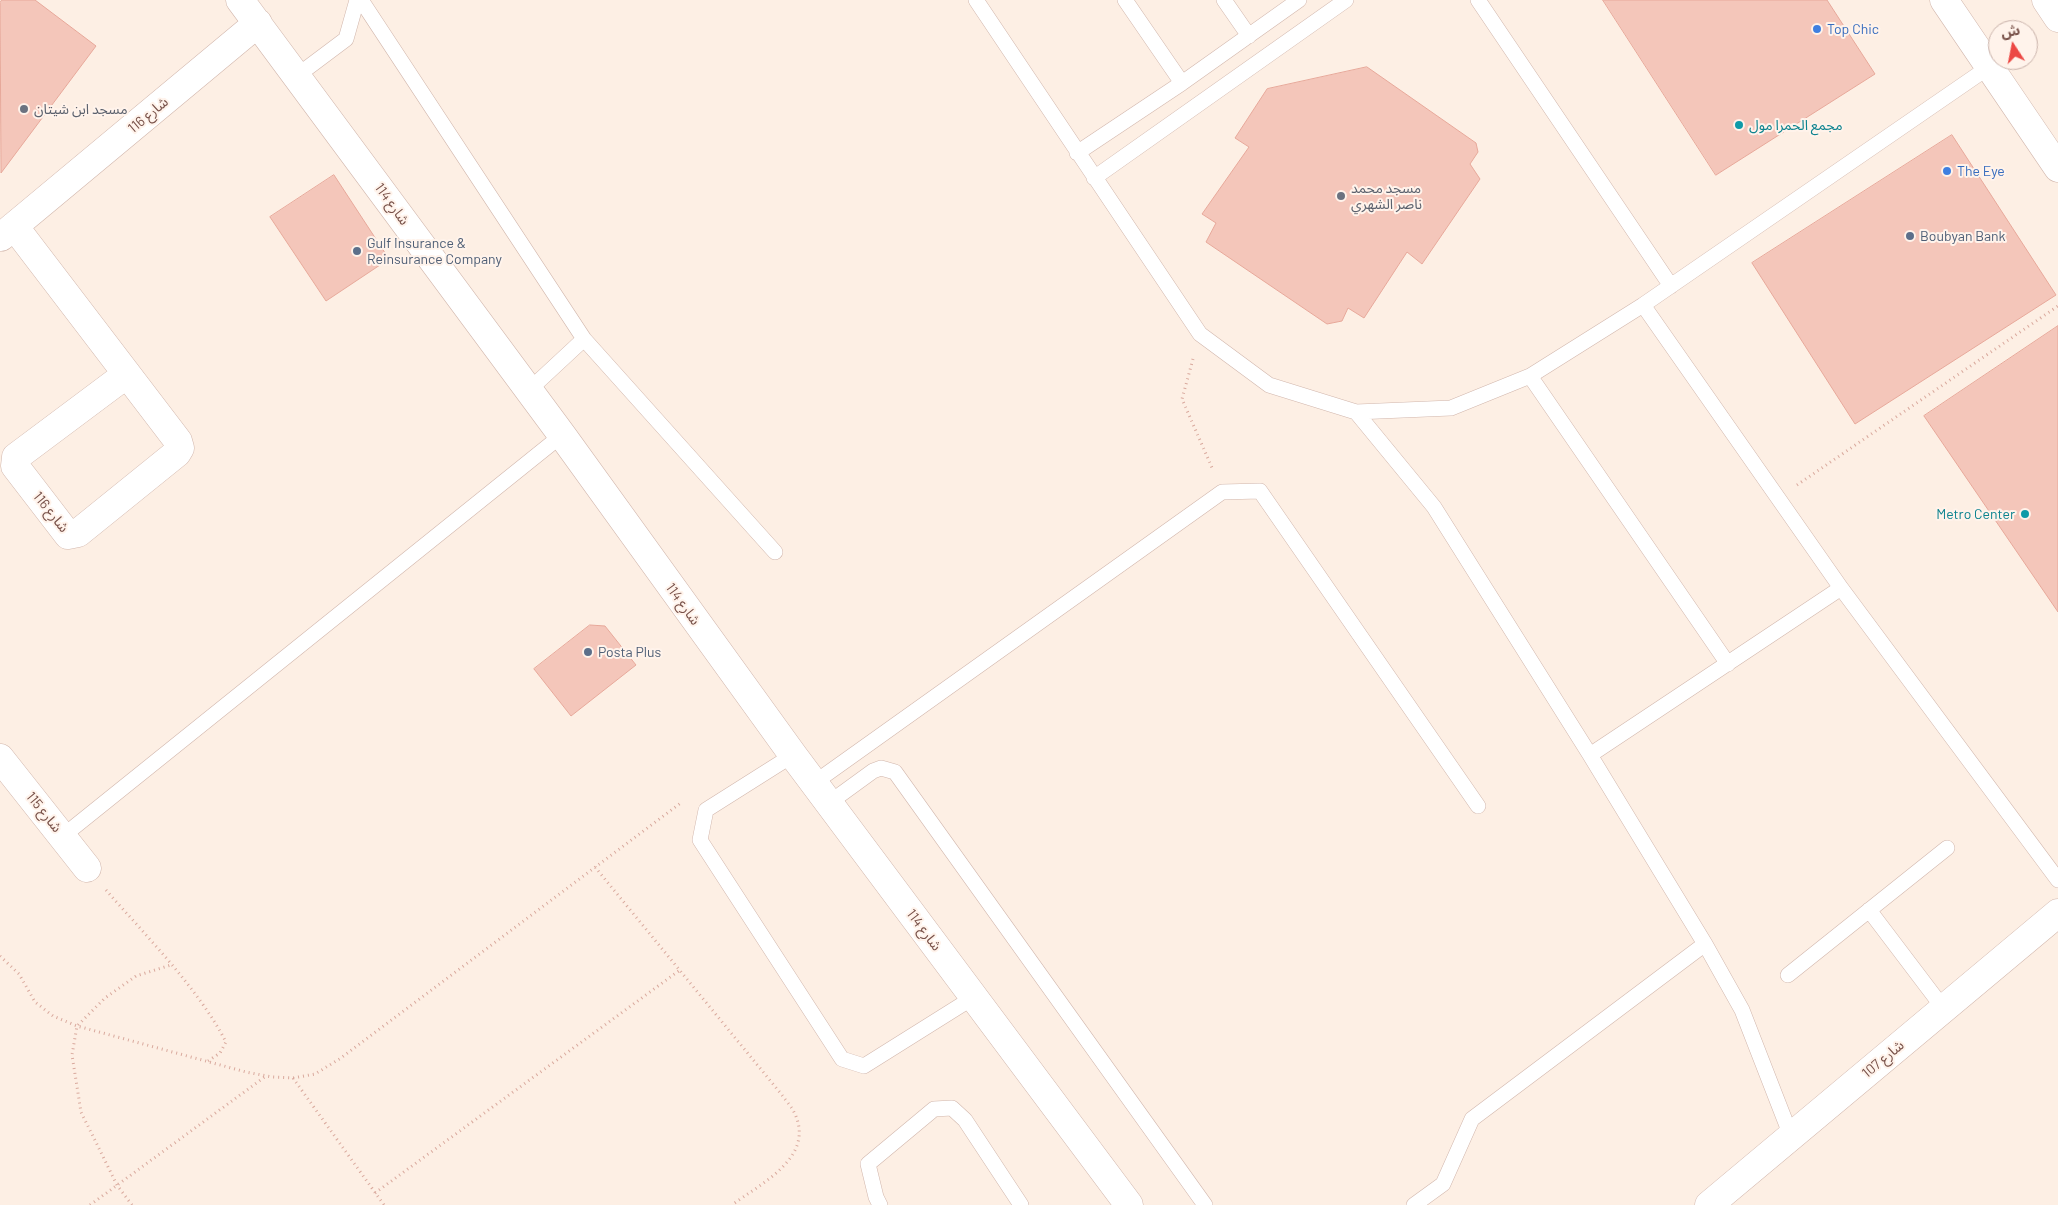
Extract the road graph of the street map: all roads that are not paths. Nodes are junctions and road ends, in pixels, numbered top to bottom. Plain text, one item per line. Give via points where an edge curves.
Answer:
1 (240, 0) edge
2 (357, 0) edge
3 (361, 0) edge
4 (976, 0) edge
5 (1126, 0) edge
6 (1224, 0) edge
7 (1299, 0) edge
8 (1346, 0) edge
9 (1478, 0) edge
10 (1944, 0) edge
11 (2046, 0) edge
12 (2058, 18) edge
13 (258, 23) junction
14 (1248, 36) junction
15 (1988, 66) edge
16 (1988, 68) edge
17 (1991, 70) edge
18 (298, 76) junction
19 (1182, 83) junction
20 (1077, 153) junction
21 (2058, 168) edge
22 (1094, 178) junction
23 (7, 232) edge
24 (1671, 286) junction
25 (1643, 305) junction
26 (584, 339) junction
27 (126, 374) junction
28 (1530, 376) junction
29 (528, 391) junction
30 (1356, 412) junction
31 (562, 435) junction
32 (775, 552) dead end
33 (1841, 588) junction
34 (1728, 664) junction
35 (793, 755) junction
36 (1590, 755) junction
37 (0, 758) edge
38 (821, 793) junction
39 (1478, 806) dead end
40 (63, 836) junction
41 (1947, 848) dead end
42 (87, 868) road end
43 (2058, 880) edge
44 (1869, 910) junction
45 (2058, 913) edge
46 (1705, 944) junction
47 (1788, 975) dead end
48 (974, 996) junction
49 (1944, 1009) junction
50 (1792, 1136) junction
51 (880, 1205) edge
52 (1021, 1205) edge
53 (1129, 1205) edge
54 (1205, 1205) edge
55 (1414, 1205) edge
56 (1709, 1205) edge

1 - 13 street, شارع 114
2 - 18 lane via 346,39
3 - 26 lane
4 - 20 lane
5 - 19 lane
6 - 14 lane
7 - 14 lane
8 - 22 lane
9 - 24 lane
10 - 15 street
11 - 12 street
13 - 18 street, شارع 114
13 - 23 street, شارع 116
14 - 19 lane
16 - 24 lane
17 - 21 street
18 - 29 street, شارع 114
19 - 20 lane
20 - 22 lane
22 - 30 lane via 1200,334 1269,385
23 - 27 street, شارع 116
24 - 25 lane
25 - 28 lane
25 - 33 lane
26 - 29 lane
26 - 32 lane
27 - 27 street, شارع 116 via 180,444 179,451 78,533 68,535 14,461
28 - 30 lane via 1452,408
28 - 34 lane
29 - 31 street, شارع 114
30 - 36 lane via 1434,507
31 - 35 street, شارع 114
31 - 40 lane
33 - 34 lane
33 - 43 lane
34 - 36 lane
35 - 38 street, شارع 114
35 - 48 lane via 706,810 700,840 842,1059 864,1066
36 - 46 lane
37 - 40 street, شارع 115
38 - 39 lane via 1222,492 1260,491
38 - 48 street, شارع 114
38 - 54 lane via 881,768 895,772
40 - 42 street, شارع 115
41 - 44 lane
44 - 47 lane
44 - 49 lane
45 - 49 street, شارع 107
46 - 50 lane via 1742,1010
46 - 55 lane via 1472,1119 1443,1184
48 - 53 street, شارع 114
49 - 50 street, شارع 107
50 - 56 street, شارع 107
51 - 52 lane via 868,1164 934,1109 952,1108 965,1120

